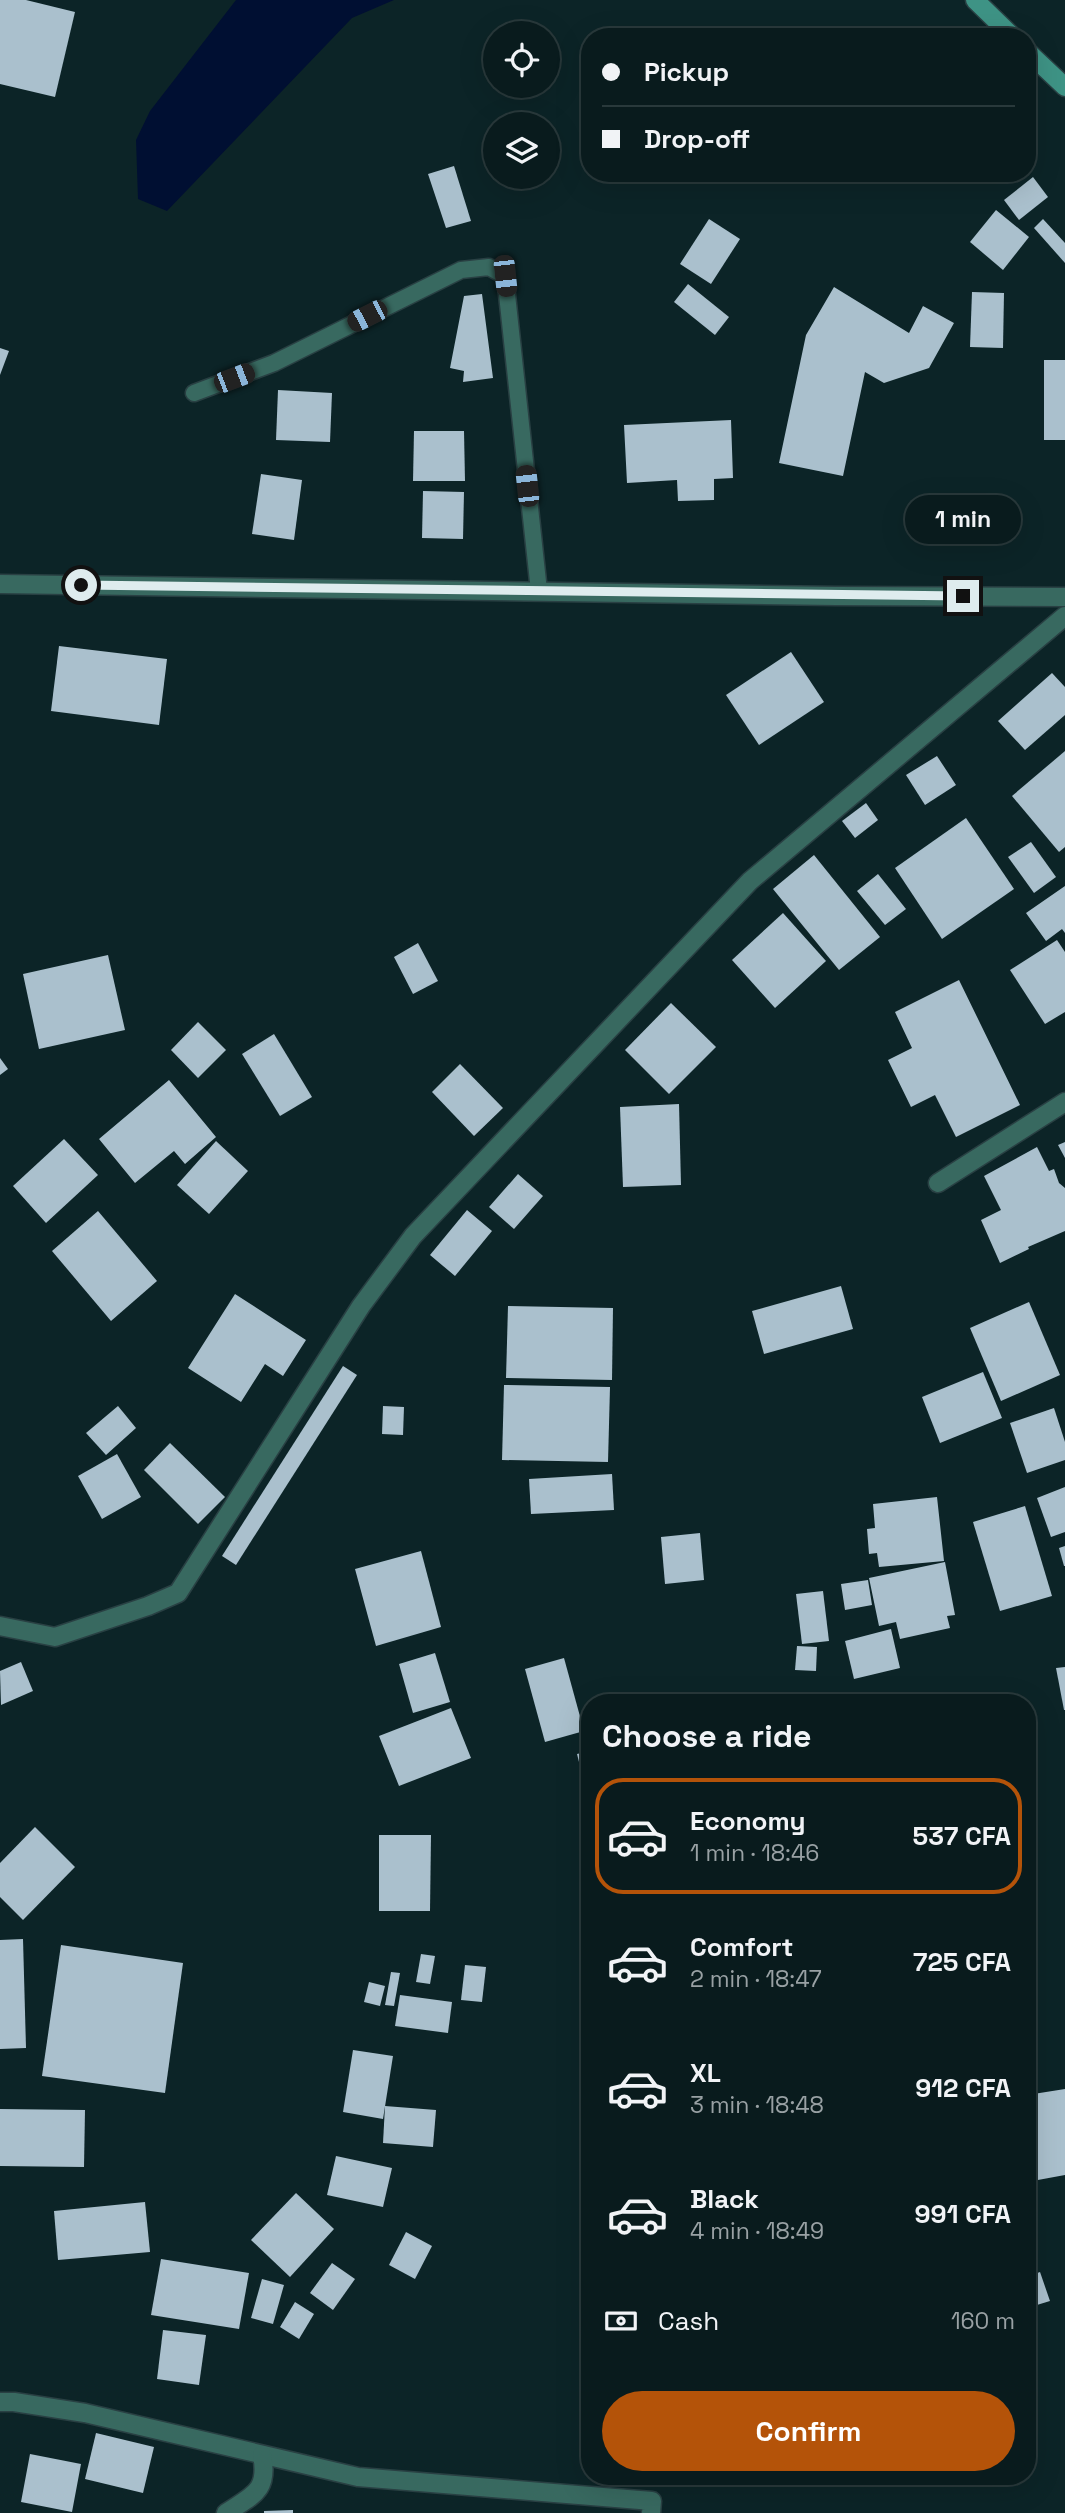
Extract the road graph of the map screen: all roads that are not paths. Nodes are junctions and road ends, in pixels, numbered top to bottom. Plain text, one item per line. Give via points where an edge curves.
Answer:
1 (975, 0) edge
2 (1004, 28) edge
3 (1036, 60) edge
4 (1065, 87) edge
5 (194, 393) dead end
6 (0, 584) edge
7 (539, 591) junction
8 (1065, 597) edge
9 (1065, 615) edge
10 (1065, 1102) edge
11 (938, 1183) dead end
12 (0, 1626) edge
13 (0, 2402) edge
14 (262, 2455) junction
15 (226, 2513) edge
16 (651, 2513) edge

1 - 2 street
3 - 4 street
5 - 7 lane via 274,363 461,270 489,267 505,276
6 - 7 street
7 - 8 street
9 - 12 street via 750,881 413,1236 361,1306 178,1593 55,1637
10 - 11 street
13 - 14 street via 85,2413
14 - 15 street via 266,2474 257,2492
14 - 16 street via 358,2477 652,2501

